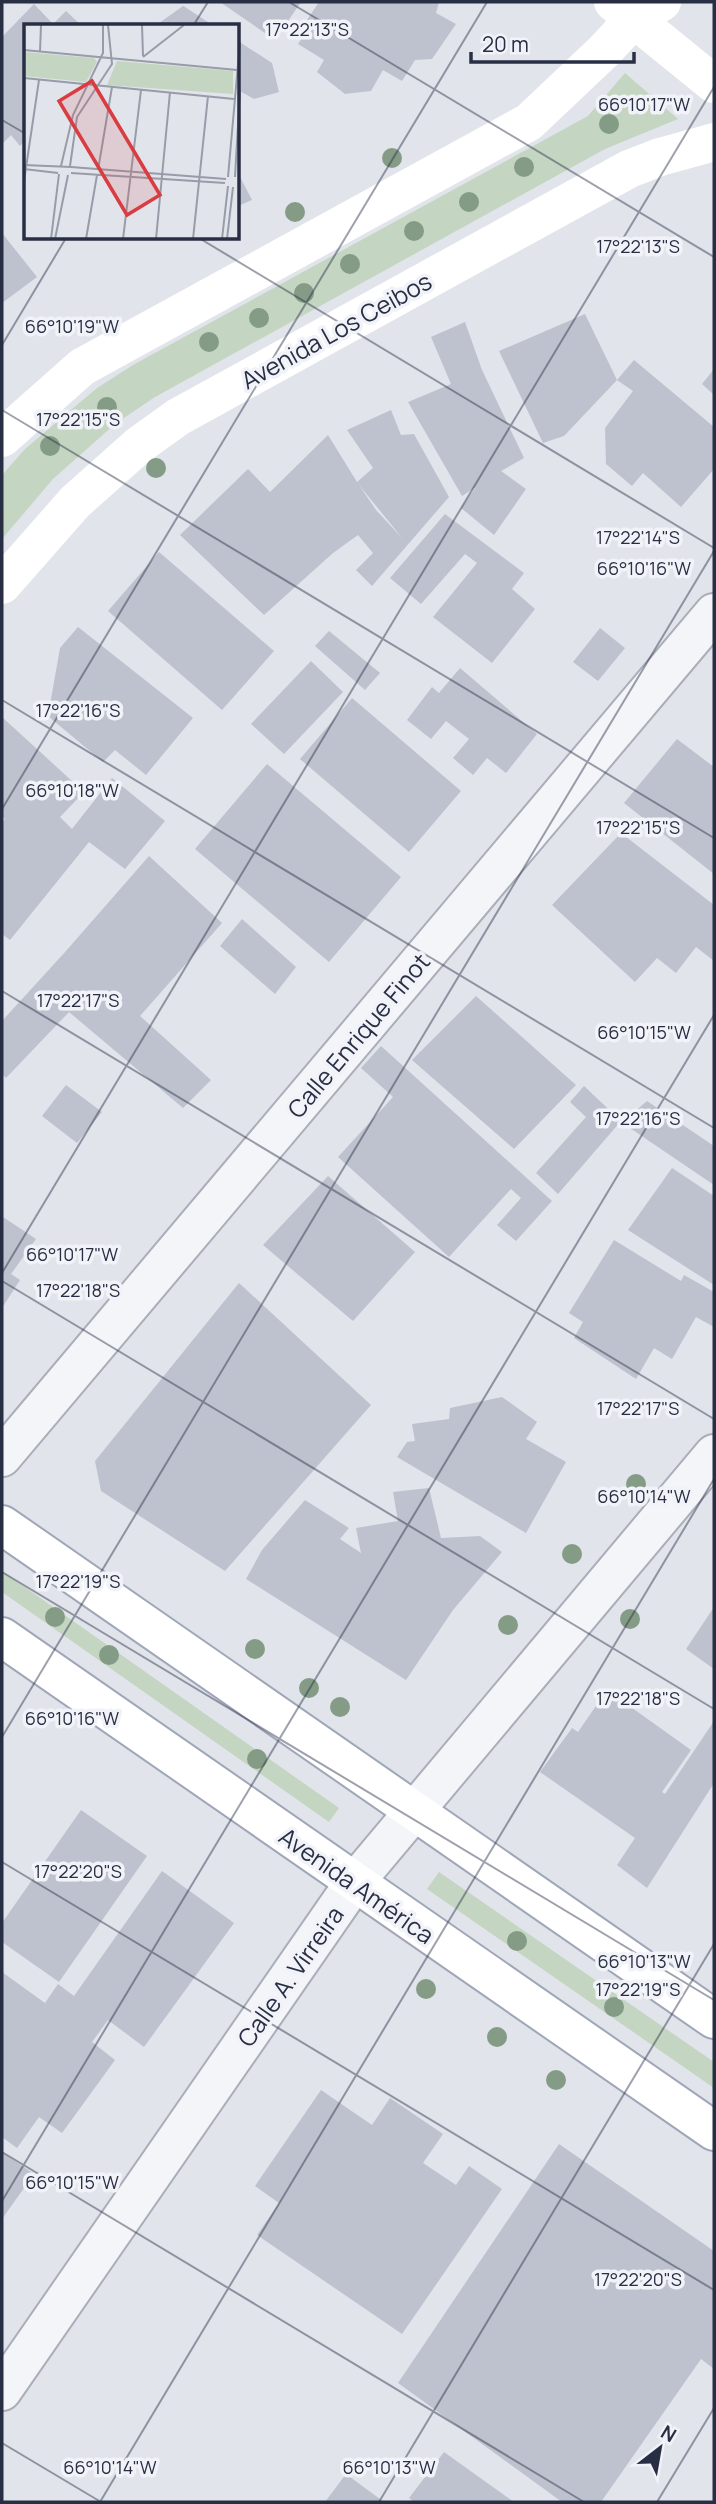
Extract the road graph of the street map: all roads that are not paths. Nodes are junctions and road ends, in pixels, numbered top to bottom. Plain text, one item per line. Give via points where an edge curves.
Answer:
1 (636, 8) edge
2 (714, 84) edge
3 (714, 142) edge
4 (2, 438) edge
5 (2, 585) edge
6 (714, 613) edge
7 (714, 1454) edge
8 (2, 1457) edge
9 (2, 1525) edge
10 (2, 1637) edge
11 (412, 1811) junction
12 (354, 1883) junction
13 (714, 2019) edge
14 (714, 2131) edge
15 (2, 2390) edge

1 - 2 main road
1 - 4 main road via 604,51 529,122 82,367
3 - 5 main road, Avenida Los Ceibos via 629,169 178,417 75,502
6 - 8 street, Calle Enrique Finot
7 - 11 street, Calle A. Virreira
9 - 11 main road
10 - 12 main road, Avenida América
11 - 12 street, Calle A. Virreira
11 - 13 main road
12 - 14 main road, Avenida América
12 - 15 street, Calle A. Virreira

